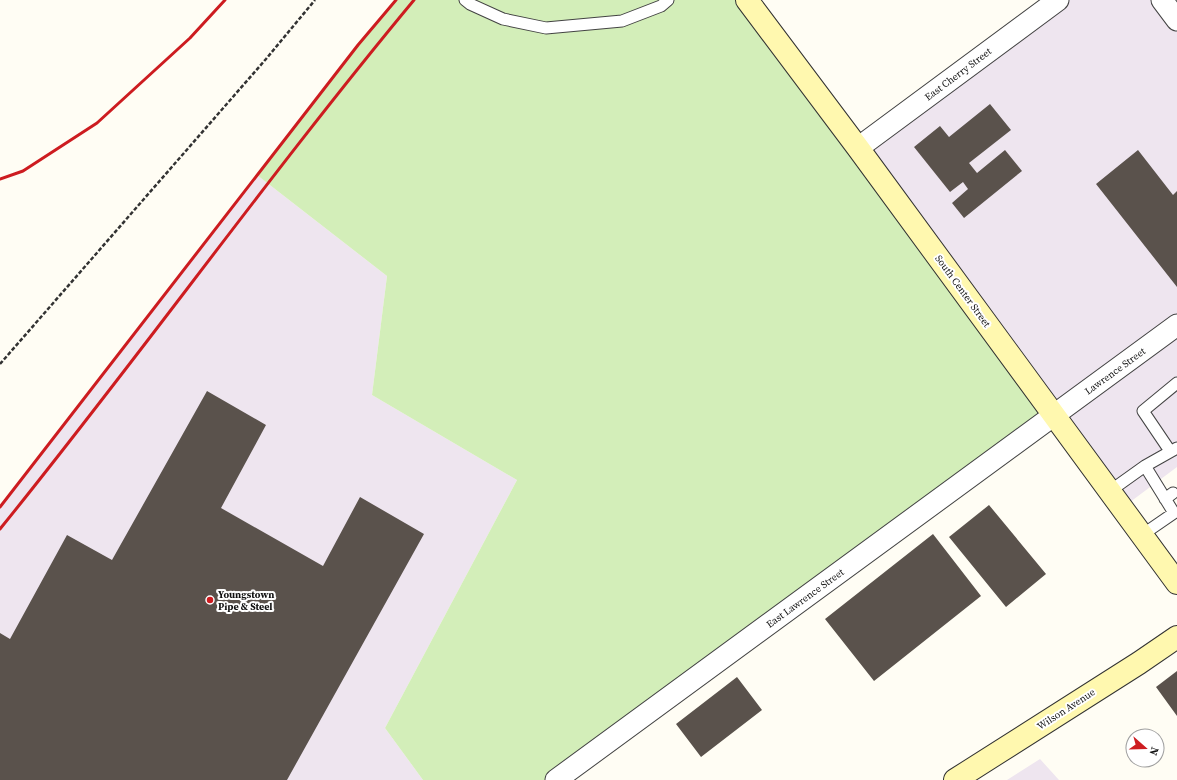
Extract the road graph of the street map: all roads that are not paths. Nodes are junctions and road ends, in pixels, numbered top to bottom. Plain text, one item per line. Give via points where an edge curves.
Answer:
1 (465, 0) edge
2 (668, 0) edge
3 (747, 0) edge
4 (1058, 0) edge
5 (1162, 0) edge
6 (1177, 20) edge
7 (858, 148) junction
8 (1177, 325) edge
9 (1177, 382) edge
10 (1054, 416) junction
11 (1174, 449) edge
12 (1145, 466) junction
13 (1110, 491) junction
14 (1176, 515) edge
15 (1142, 535) junction
16 (1177, 583) edge
17 (1177, 637) edge
18 (556, 780) edge
19 (955, 780) edge

1 - 2 lane via 503,19 546,28 622,21 661,6
3 - 7 main road, South Center Street
4 - 7 street, East Cherry Street
5 - 6 street
7 - 10 main road, South Center Street
8 - 10 street, Lawrence Street
9 - 11 lane via 1143,411
10 - 13 main road, South Center Street
10 - 18 street, East Lawrence Street
11 - 12 lane
12 - 13 lane
12 - 14 lane via 1169,496
13 - 15 main road, South Center Street
14 - 15 lane
15 - 16 main road, South Center Street
17 - 19 main road, Wilson Avenue

